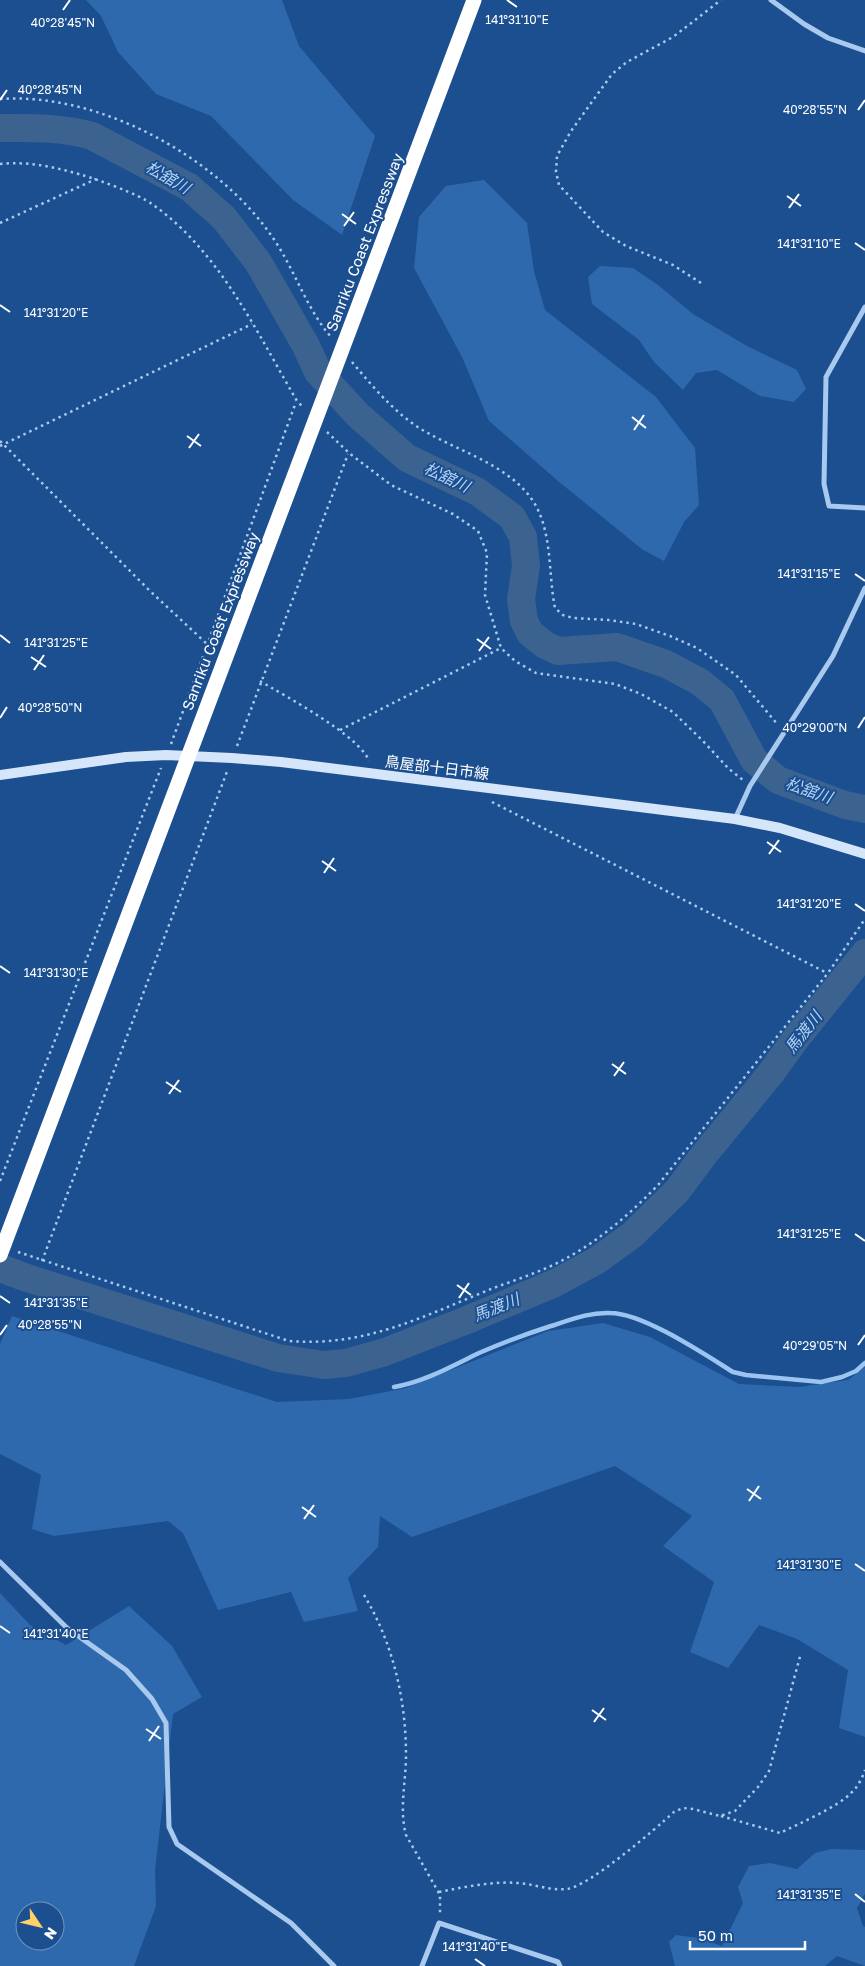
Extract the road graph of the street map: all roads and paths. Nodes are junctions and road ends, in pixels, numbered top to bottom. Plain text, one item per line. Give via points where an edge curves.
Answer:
1 (474, 0) edge
2 (721, 0) edge
3 (771, 0) edge
4 (865, 51) edge
5 (0, 99) edge
6 (0, 164) edge
7 (96, 179) junction
8 (0, 223) edge
9 (701, 283) dead end
10 (865, 307) edge
11 (252, 324) junction
12 (334, 341) dead end
13 (347, 357) dead end
14 (0, 441) edge
15 (4, 444) junction
16 (0, 446) edge
17 (865, 508) edge
18 (865, 588) edge
19 (206, 644) junction
20 (501, 648) junction
21 (260, 681) junction
22 (340, 730) junction
23 (785, 733) junction
24 (166, 756) junction
25 (232, 758) junction
26 (374, 774) junction
27 (0, 775) edge
28 (752, 784) junction
29 (491, 801) dead end
30 (735, 819) junction
31 (865, 854) edge
32 (865, 919) edge
33 (828, 973) junction
34 (0, 1181) edge
35 (17, 1252) dead end
36 (0, 1255) edge
37 (42, 1261) junction
38 (0, 1562) edge
39 (364, 1595) dead end
40 (801, 1653) dead end
41 (865, 1770) edge
42 (720, 1816) junction
43 (439, 1892) junction
44 (439, 1923) junction
45 (334, 1966) edge
46 (422, 1966) edge
47 (560, 1966) edge

1 - 36 highway, Sanriku Coast Expressway
2 - 9 path via 673,37 612,74 571,131 558,156 556,172 559,185 603,232 626,246 673,265
3 - 4 street via 828,38
5 - 12 path via 76,105 134,126 222,180 255,214 274,240
6 - 7 path via 52,166
7 - 8 path
7 - 11 path via 151,203 192,237 226,281
10 - 17 street via 826,377 824,484 829,506
11 - 15 path
11 - 19 path via 297,401
13 - 23 path via 403,417 488,464 517,483 534,502 544,525 555,608 563,615 636,624 697,648 736,675
14 - 15 path
15 - 16 path
15 - 19 path
18 - 23 street via 834,656
19 - 24 path
20 - 21 path via 485,595 487,553 478,531 453,514 391,485 349,453
20 - 22 path
20 - 28 path via 536,673 615,684 641,694 674,712 729,769
21 - 22 path
21 - 25 path
22 - 26 path via 366,755
23 - 28 street
24 - 25 main road, 鳥屋部十日市線
24 - 27 main road, 鳥屋部十日市線 via 126,757
24 - 34 path
25 - 26 main road, 鳥屋部十日市線
25 - 37 path
26 - 30 main road, 鳥屋部十日市線
28 - 30 street
29 - 33 path
30 - 31 main road, 鳥屋部十日市線 via 780,828
32 - 33 path
33 - 37 path via 636,1208 563,1260 391,1330 347,1340 289,1341
35 - 37 path
38 - 45 street via 66,1628 126,1670 152,1699 166,1722 169,1827 177,1844 291,1923
39 - 43 path via 391,1654 400,1691 406,1756 403,1824
40 - 42 path via 769,1770 758,1788 735,1812
41 - 42 path via 851,1794 780,1833
42 - 43 path via 688,1808 674,1812 616,1860 569,1889 500,1882
43 - 44 path
44 - 46 street
44 - 47 street via 558,1962

